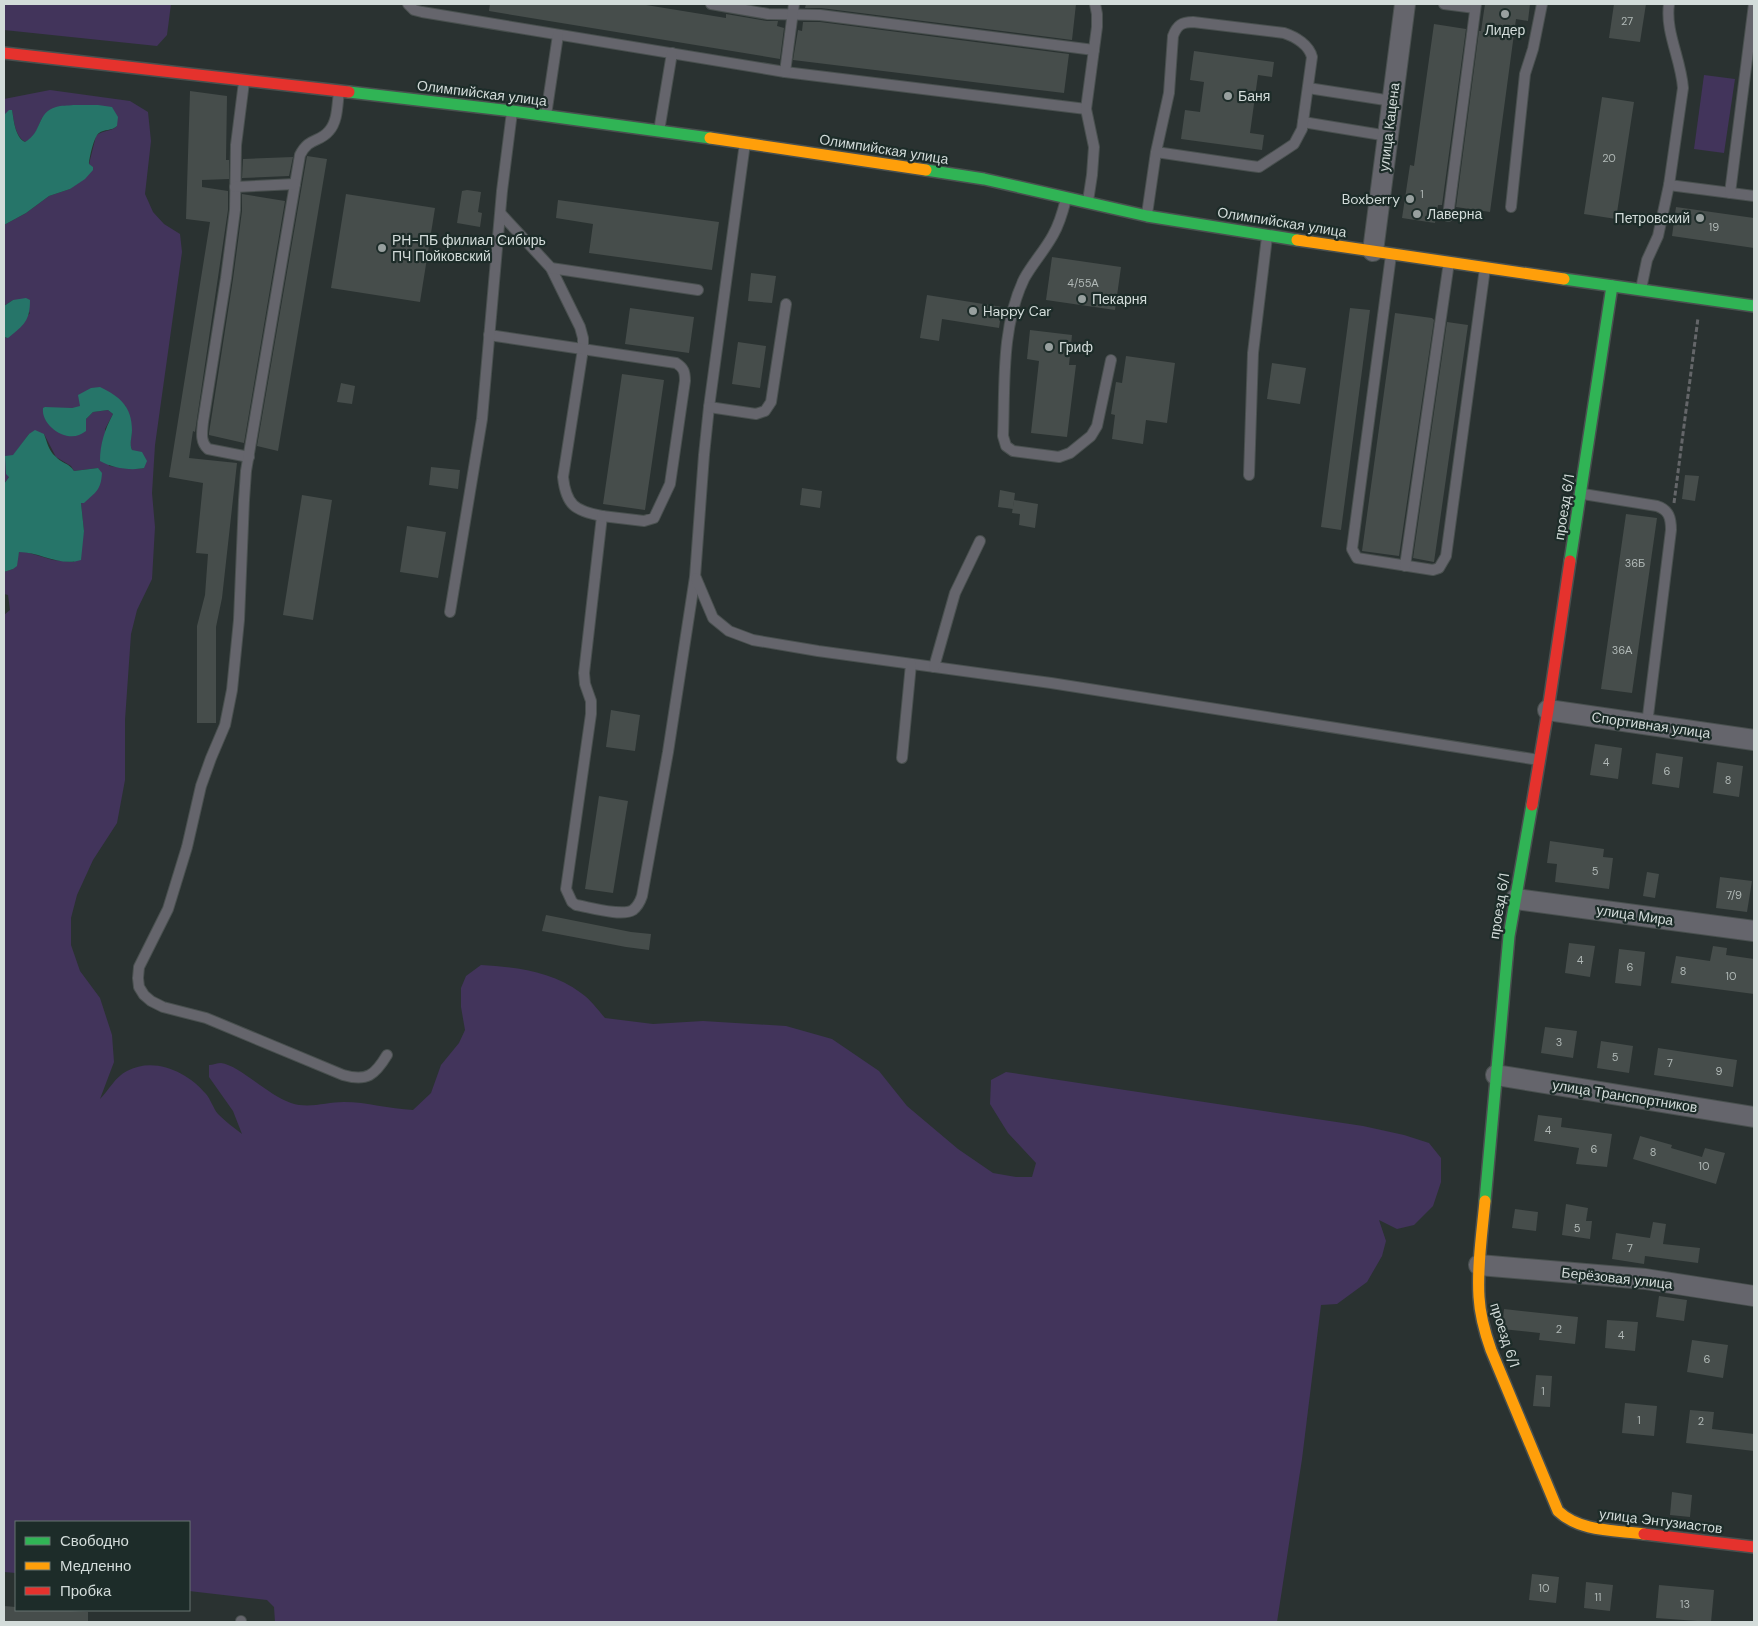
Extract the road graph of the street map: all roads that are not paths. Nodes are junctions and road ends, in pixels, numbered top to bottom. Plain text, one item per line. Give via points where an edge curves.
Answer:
1 (408, 4) edge
2 (711, 4) edge
3 (794, 4) edge
4 (1095, 4) edge
5 (1405, 4) edge
6 (1444, 4) edge
7 (1542, 4) edge
8 (1669, 4) edge
9 (1754, 4) edge
10 (1476, 6) edge
11 (793, 15) junction
12 (558, 35) junction
13 (1094, 50) junction
14 (4, 53) edge
15 (672, 53) junction
16 (785, 72) junction
17 (244, 80) junction
18 (1308, 88) junction
19 (340, 91) junction
20 (1392, 100) junction
21 (1086, 110) junction
22 (512, 111) junction
23 (546, 116) junction
24 (1303, 122) junction
25 (659, 131) junction
26 (1388, 136) junction
27 (745, 143) junction
28 (1156, 152) junction
29 (295, 184) junction
30 (1669, 185) junction
31 (236, 187) junction
32 (1730, 193) junction
33 (1754, 196) edge
34 (1066, 198) junction
35 (1088, 203) junction
36 (1511, 207) dead end
37 (500, 214) junction
38 (1147, 216) junction
39 (1448, 216) dead end
40 (1267, 236) junction
41 (1382, 252) junction
42 (1449, 262) junction
43 (551, 268) junction
44 (1485, 268) junction
45 (1612, 286) junction
46 (698, 290) dead end
47 (1641, 290) junction
48 (786, 304) dead end
49 (1754, 306) edge
50 (489, 335) junction
51 (583, 349) junction
52 (1111, 360) dead end
53 (709, 407) junction
54 (249, 457) junction
55 (1250, 475) dead end
56 (1582, 494) junction
57 (602, 516) junction
58 (980, 541) dead end
59 (1405, 566) junction
60 (695, 577) junction
61 (450, 612) dead end
62 (911, 664) junction
63 (934, 667) junction
64 (1548, 710) junction
65 (1647, 724) junction
66 (1754, 740) edge
67 (902, 758) dead end
68 (1540, 760) junction
69 (1516, 898) junction
70 (1754, 931) edge
71 (387, 1055) dead end
72 (1496, 1075) junction
73 (1754, 1117) edge
74 (1478, 1265) junction
75 (1754, 1296) edge
76 (1566, 1519) joint
77 (1754, 1547) edge

1 - 12 lane via 422,12
2 - 11 lane
3 - 11 lane
4 - 13 lane via 1098,14
5 - 20 street, улица Кацена
6 - 10 lane
7 - 36 lane via 1525,74
8 - 30 lane via 1668,23 1683,88
9 - 32 lane
10 - 39 lane
11 - 13 lane via 820,15
11 - 16 lane
12 - 15 lane
12 - 23 lane
13 - 21 lane
14 - 17 street, Олимпийская улица
15 - 16 lane
15 - 25 lane
16 - 21 lane
17 - 19 street, Олимпийская улица
17 - 31 lane via 236,145
18 - 20 lane
18 - 24 lane
18 - 28 lane via 1311,52 1291,35 1193,22 1180,24 1173,36 1169,93
19 - 22 street, Олимпийская улица
19 - 29 lane via 329,131 304,146
20 - 26 street, улица Кацена
21 - 35 lane via 1094,147
22 - 23 street, Олимпийская улица
22 - 37 lane
23 - 25 street, Олимпийская улица
24 - 26 lane
24 - 28 lane via 1294,144 1260,167
25 - 27 street, Олимпийская улица
26 - 41 street, улица Кацена
27 - 34 street, Олимпийская улица via 984,180
27 - 53 lane
28 - 38 lane
29 - 31 lane
29 - 54 lane
30 - 32 lane
30 - 47 lane via 1658,236 1647,260
31 - 54 lane via 202,436 208,449
32 - 33 lane
34 - 35 street, Олимпийская улица
34 - 52 lane via 1054,234 1025,279 1015,304 1006,356 1003,436 1006,446 1013,451 1059,457 1070,453 1091,436 1097,426
35 - 38 street, Олимпийская улица
37 - 43 lane
37 - 50 lane
38 - 40 street, Олимпийская улица
40 - 41 street, Олимпийская улица
40 - 55 lane via 1253,353
41 - 42 street, Олимпийская улица
41 - 59 lane via 1352,549 1357,558
42 - 44 street, Олимпийская улица
42 - 59 lane
43 - 46 lane
43 - 51 lane via 580,327
44 - 45 street, Олимпийская улица
44 - 59 lane via 1446,556 1440,568 1433,570
45 - 47 street, Олимпийская улица
45 - 56 street, проезд 6/1
47 - 49 street, Олимпийская улица
48 - 53 lane via 771,402 765,411 756,414
50 - 51 lane
50 - 61 lane via 482,419
51 - 57 lane via 563,477 564,490 576,508
51 - 57 lane via 676,363 682,366 685,374 670,484 654,518 644,522
53 - 60 lane
54 - 71 lane via 239,620 228,712 201,786 168,909 139,967 139,986 144,995 163,1007 206,1018 353,1078 370,1076 379,1069
56 - 64 street, проезд 6/1
56 - 65 lane via 1657,506 1670,516
57 - 60 lane via 584,673 592,701 591,714 566,881 568,896 576,905 621,912 629,912 639,905
58 - 63 lane via 956,593
60 - 62 lane via 712,618 738,636
62 - 63 lane
62 - 67 lane
63 - 68 lane
64 - 65 street, Спортивная улица
64 - 68 street, проезд 6/1
65 - 66 street, Спортивная улица
68 - 69 street, проезд 6/1
69 - 70 street, улица Мира
69 - 72 street, проезд 6/1
72 - 73 street, улица Транспортников
72 - 74 street, проезд 6/1
74 - 75 street, Берёзовая улица via 1645,1279
74 - 76 street, проезд 6/1 via 1481,1317 1489,1343 1558,1511
76 - 77 street, улица Энтузиастов via 1588,1527

